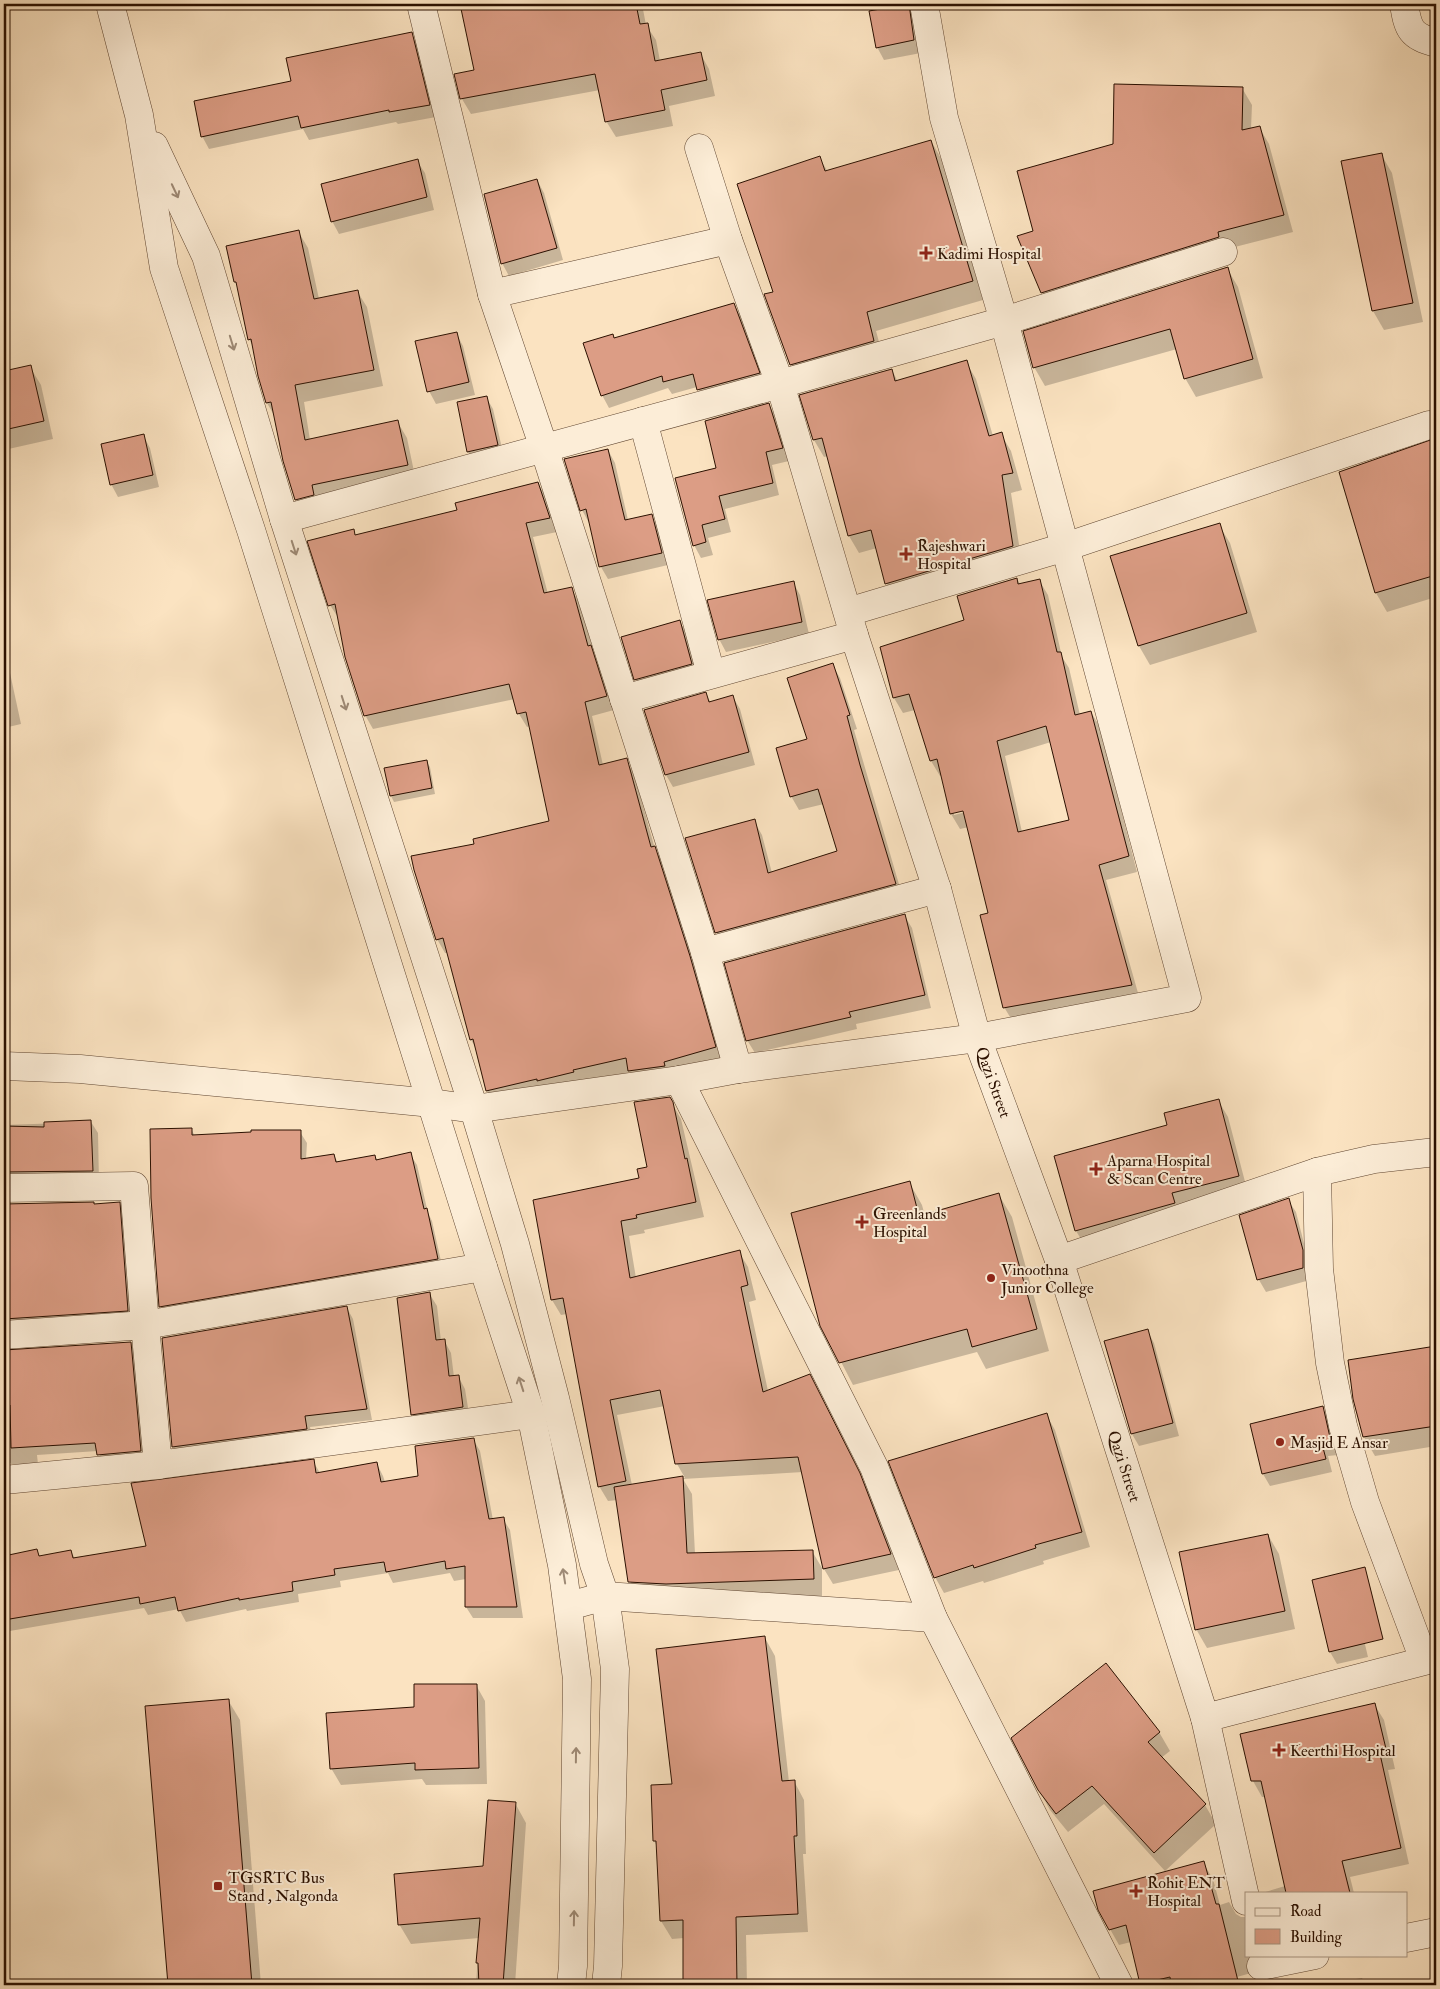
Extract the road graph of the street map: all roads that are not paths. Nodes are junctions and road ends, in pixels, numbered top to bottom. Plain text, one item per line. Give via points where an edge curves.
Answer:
1 (110, 4) edge
2 (421, 4) edge
3 (924, 4) edge
4 (1404, 4) edge
5 (1436, 44) edge
6 (139, 115) junction
7 (699, 148) dead end
8 (728, 240) junction
9 (1223, 252) dead end
10 (492, 294) junction
11 (1004, 321) junction
12 (780, 384) junction
13 (643, 421) junction
14 (1429, 425) dead end
15 (544, 448) junction
16 (284, 519) junction
17 (1065, 547) junction
18 (851, 624) junction
19 (711, 674) junction
20 (624, 699) junction
21 (937, 889) junction
22 (705, 952) junction
23 (977, 1038) junction
24 (4, 1066) edge
25 (738, 1069) junction
26 (679, 1080) junction
27 (432, 1103) junction
28 (474, 1109) junction
29 (1436, 1152) edge
30 (1317, 1172) junction
31 (4, 1188) edge
32 (1059, 1260) junction
33 (483, 1267) junction
34 (145, 1326) junction
35 (4, 1335) edge
36 (531, 1414) junction
37 (158, 1465) junction
38 (4, 1480) edge
39 (605, 1596) junction
40 (569, 1606) junction
41 (932, 1618) junction
42 (1430, 1659) edge
43 (1205, 1718) junction
44 (1245, 1897) edge
45 (1436, 1932) edge
46 (1408, 1938) edge
47 (1311, 1956) edge
48 (1261, 1969) edge
49 (571, 1985) edge
50 (606, 1985) edge
51 (1119, 1985) edge

1 - 6 street
2 - 10 street
3 - 11 street via 944,118
4 - 5 street via 1410,28 1420,38
6 -> 16 street via 206,256
6 - 27 street via 164,268 251,530
7 - 8 street, Qazi Street
8 - 10 street
8 - 12 street, Qazi Street
9 - 11 street
10 - 15 street
11 - 12 street
11 - 17 street
12 - 13 street
12 - 18 street, Qazi Street
13 - 15 street
13 - 19 street
14 - 17 street
15 - 16 street
15 - 20 street
16 -> 28 street
17 - 18 street
17 - 23 street via 1187,998
18 - 19 street
18 - 21 street, Qazi Street
19 - 20 street
20 - 22 street
21 - 22 street
21 - 23 street, Qazi Street
22 - 25 street
23 - 25 street
23 - 32 street, Qazi Street
24 - 27 street via 80,1070
25 - 26 street
26 - 28 street
26 - 41 street via 874,1467
27 - 28 street
27 - 33 street
28 - 39 street via 517,1254 594,1564
29 - 30 street via 1374,1159
30 - 32 street
30 - 42 street via 1319,1269 1330,1363 1343,1426 1365,1502
31 - 34 street via 134,1186
32 - 43 street, Qazi Street
33 - 34 street
36 -> 33 street
34 - 35 street
34 - 37 street
36 - 37 street
40 -> 36 street
37 - 38 street
39 - 40 street
39 - 41 street
39 - 50 street via 615,1669
49 -> 40 street via 577,1679
41 - 51 street
42 - 43 street
43 - 44 street, Qazi Street
45 - 46 street
47 - 48 street

